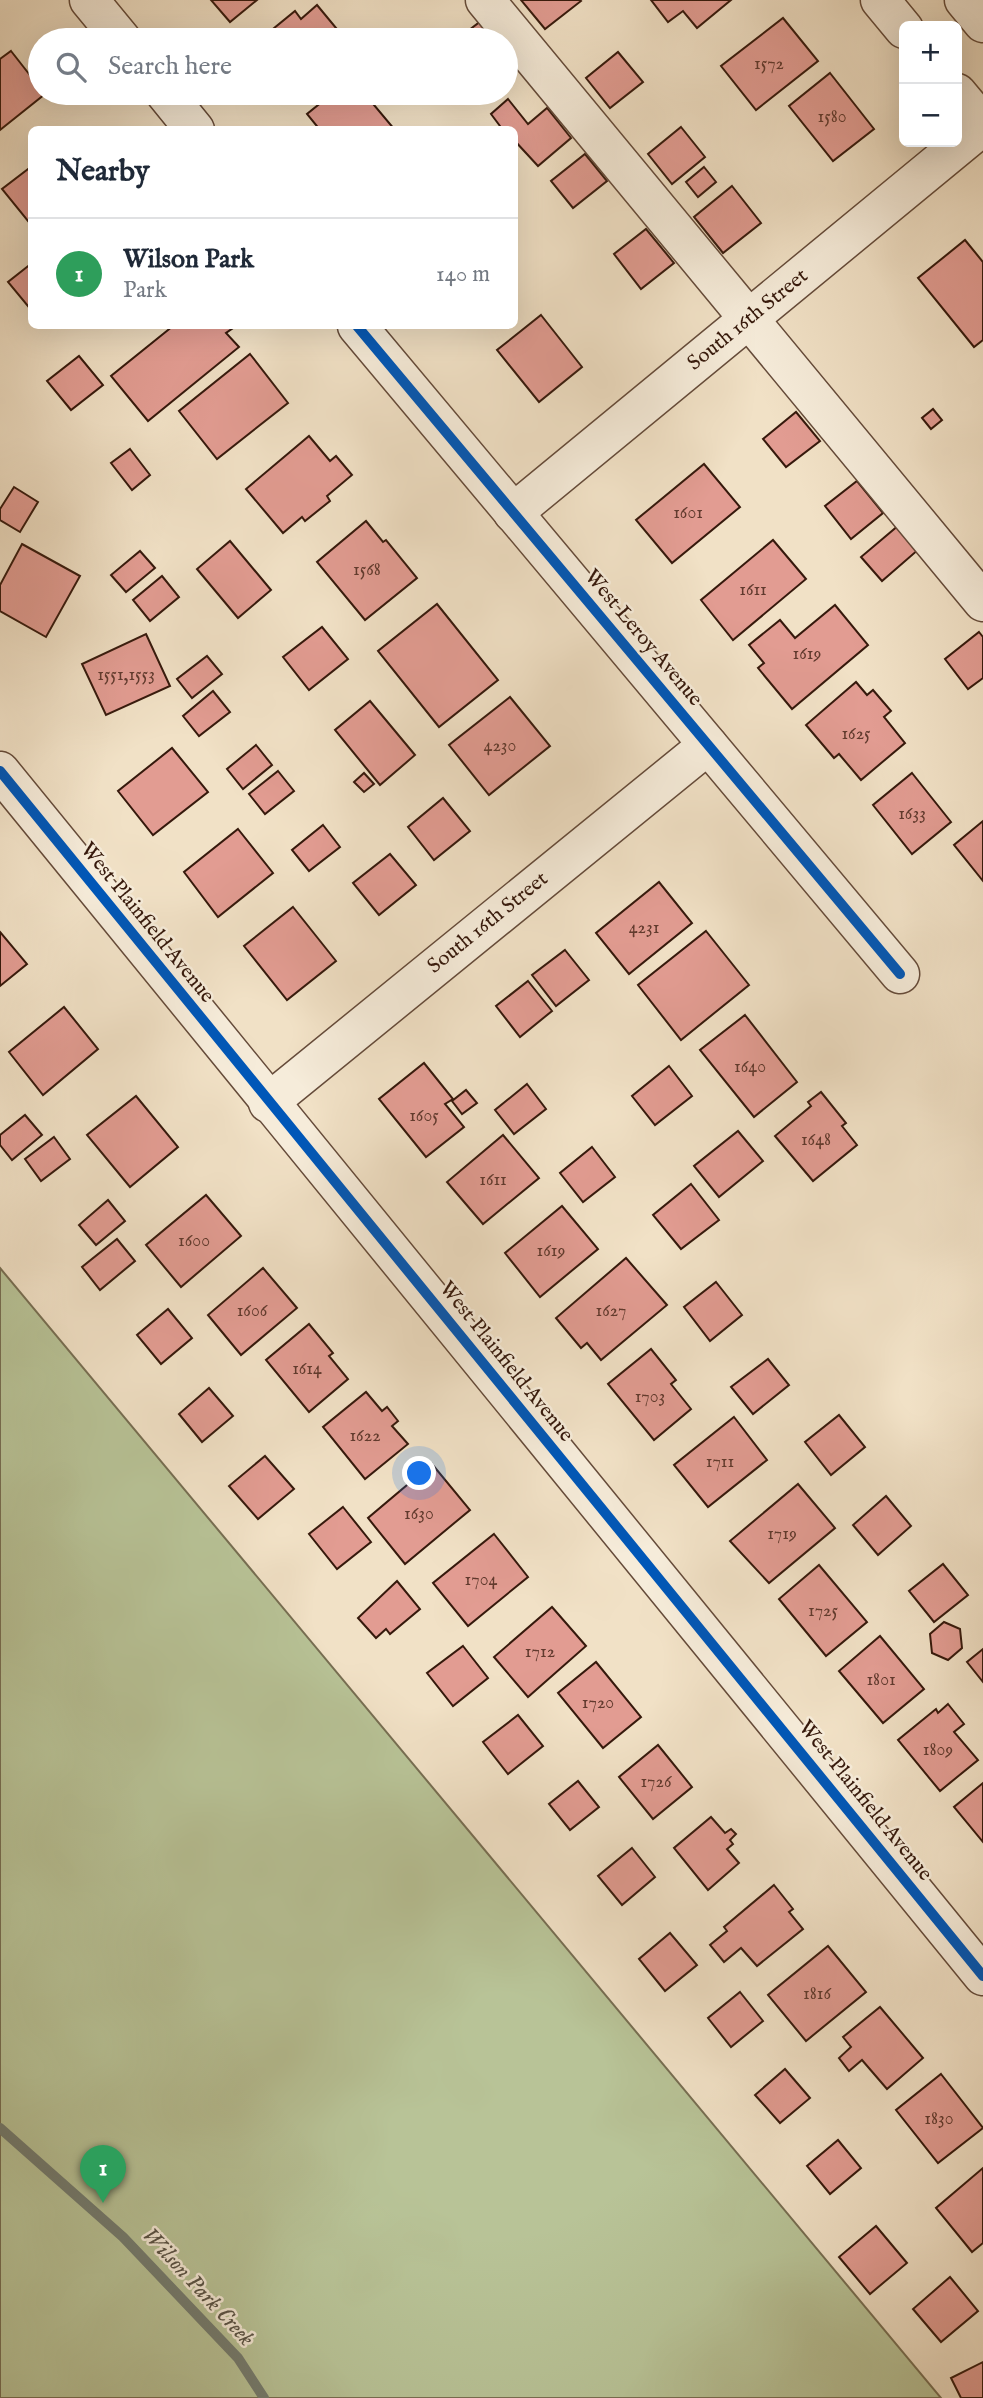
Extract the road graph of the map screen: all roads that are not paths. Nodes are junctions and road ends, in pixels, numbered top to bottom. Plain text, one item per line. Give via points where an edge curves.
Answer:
1 (89, 0) edge
2 (485, 0) edge
3 (880, 0) edge
4 (964, 0) edge
5 (899, 23) edge
6 (983, 23) edge
7 (112, 28) edge
8 (508, 28) edge
9 (518, 40) edge
10 (962, 99) edge
11 (175, 105) edge
12 (983, 125) edge
13 (192, 126) edge
14 (749, 320) junction
15 (360, 329) edge
16 (513, 513) junction
17 (983, 602) edge
18 (708, 745) junction
19 (0, 771) edge
20 (901, 974) dead end
21 (268, 1102) junction
22 (983, 1976) edge

1 - 7 street
2 - 8 street
3 - 5 street
4 - 6 street
9 - 14 street
10 - 12 street
11 - 13 street
12 - 14 street, South 16th Street
14 - 16 street, South 16th Street
14 - 17 street
15 - 16 street, West Leroy Avenue
16 - 18 street, West Leroy Avenue
18 - 20 street, West Leroy Avenue
18 - 21 street, South 16th Street
19 - 21 street, West Plainfield Avenue
21 - 22 street, West Plainfield Avenue

